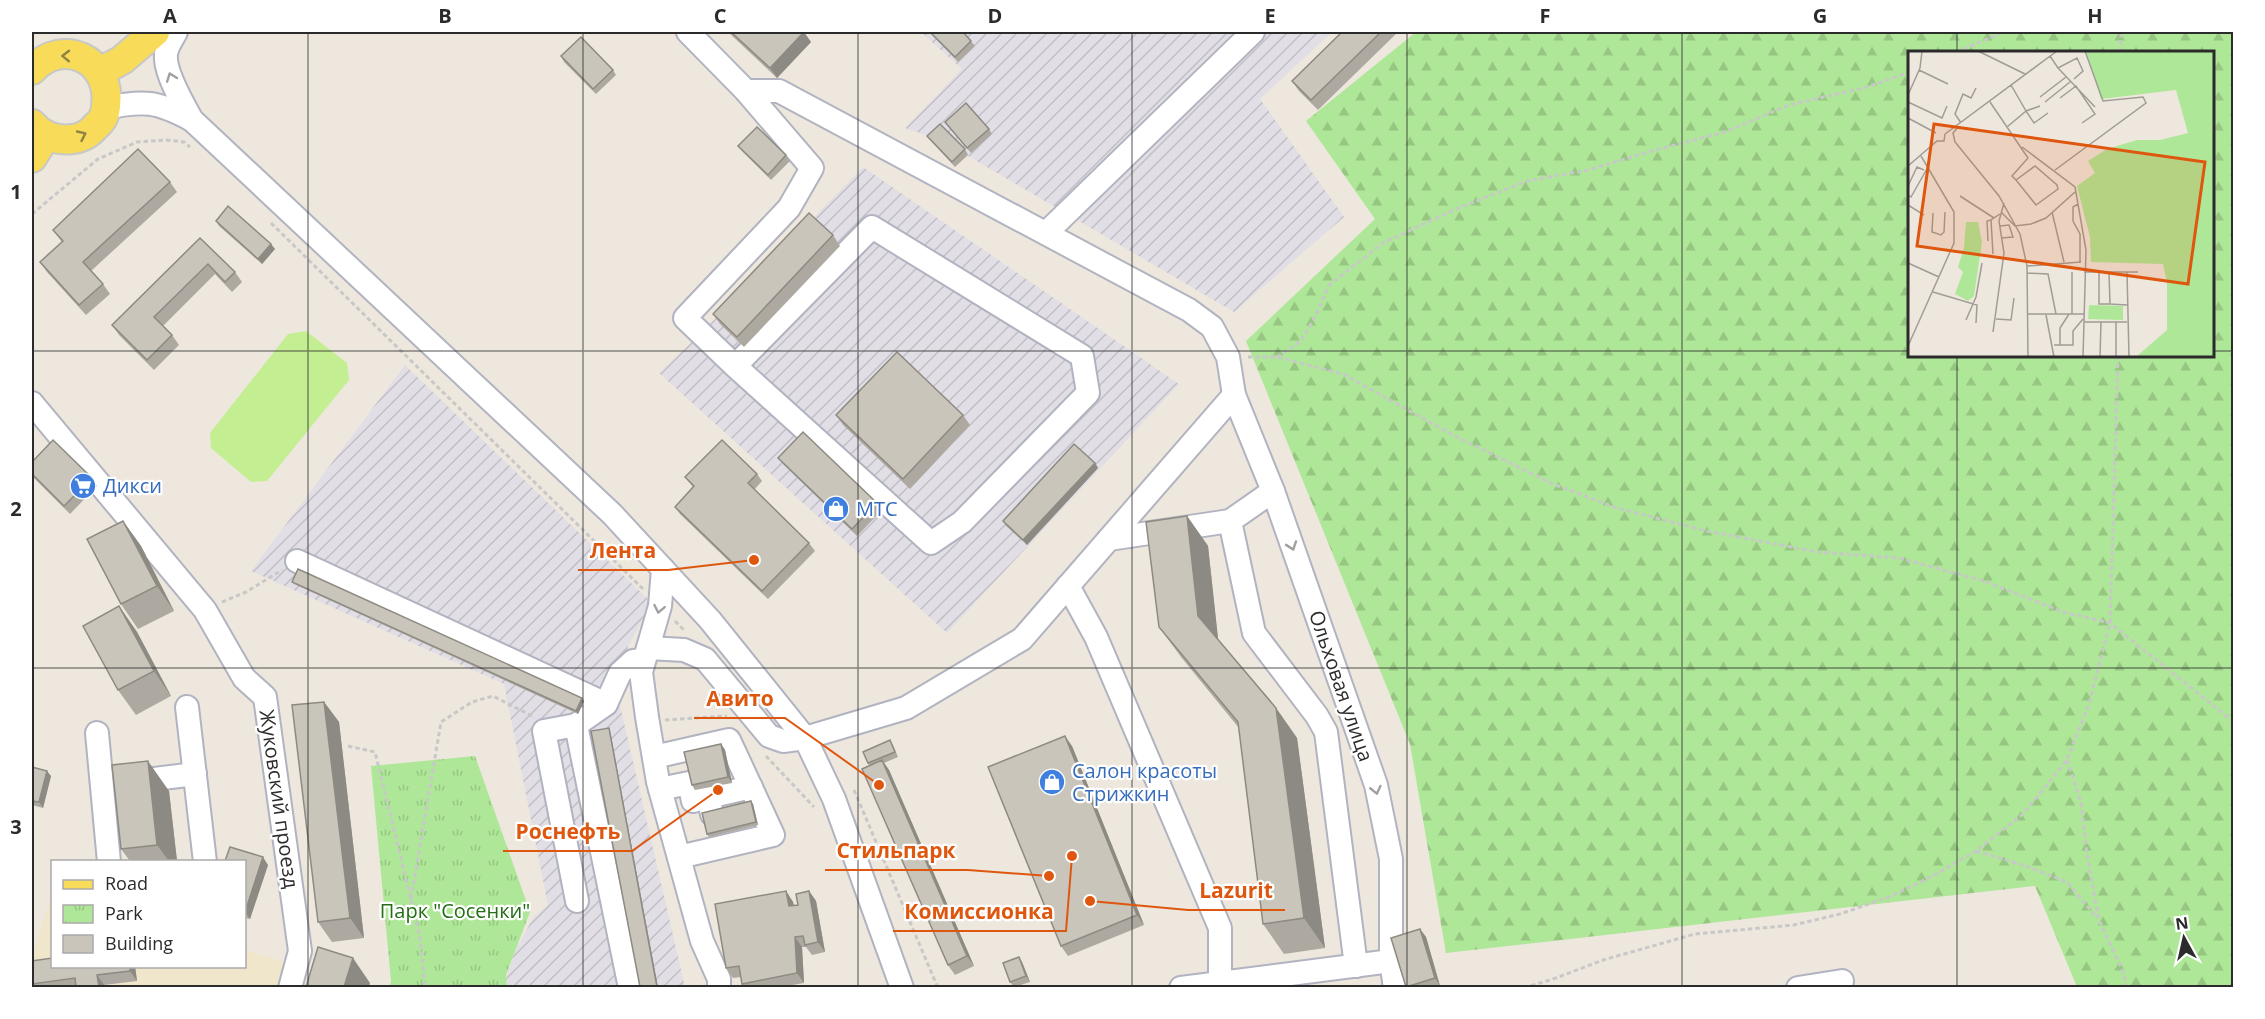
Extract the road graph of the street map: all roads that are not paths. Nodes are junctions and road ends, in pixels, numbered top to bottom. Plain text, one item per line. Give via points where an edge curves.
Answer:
1 (155, 32) edge
2 (176, 32) edge
3 (688, 32) edge
4 (1253, 32) edge
5 (32, 70) edge
6 (100, 72) junction
7 (746, 91) junction
8 (105, 108) junction
9 (192, 120) junction
10 (36, 139) edge
11 (1046, 234) junction
12 (735, 366) junction
13 (1234, 395) junction
14 (32, 403) edge
15 (1273, 491) junction
16 (1230, 521) junction
17 (1109, 539) junction
18 (297, 561) road end
19 (663, 569) junction
20 (1068, 586) junction
21 (646, 654) junction
22 (606, 704) junction
23 (187, 707) dead end
24 (576, 725) junction
25 (97, 733) dead end
26 (805, 738) junction
27 (654, 757) junction
28 (195, 774) junction
29 (102, 785) junction
30 (660, 789) junction
31 (741, 811) junction
32 (715, 823) junction
33 (679, 857) junction
34 (108, 860) edge
35 (205, 860) edge
36 (577, 901) dead end
37 (1391, 961) junction
38 (1356, 966) junction
39 (1842, 981) dead end
40 (1220, 983) junction
41 (290, 987) edge
42 (630, 987) edge
43 (719, 987) edge
44 (903, 987) edge
45 (1181, 987) edge
46 (1395, 987) edge
47 (1798, 987) edge

1 - 6 main road via 122,60
9 -> 2 street via 167,65 166,53
3 - 7 street
4 - 11 street
6 -> 5 main road via 90,62 64,54 50,57
6 - 8 main road via 108,93
7 - 11 street, Ольховая улица via 779,91
7 - 12 street via 812,168 789,208 686,318
8 - 9 street via 149,103 168,107
10 -> 8 main road via 75,139 88,134 105,115
9 - 19 street via 612,514
11 - 13 street, Ольховая улица via 1189,310 1212,327 1228,357
12 - 12 street via 931,543 962,522 1088,393 1082,356 872,227
13 - 15 street, Ольховая улица
13 - 17 street
14 - 41 street, Жуковский проезд via 205,610 244,678 265,697 300,951
15 - 16 street
15 -> 37 street, Ольховая улица via 1376,785 1390,859
16 - 17 street
16 - 38 street via 1254,633 1326,732
17 - 20 street
18 - 22 street
19 -> 21 street via 660,606
19 - 26 street via 711,620
20 - 26 street via 1022,639 906,708
20 - 40 street via 1096,637 1220,928
21 - 22 street via 620,673
21 - 26 street via 684,650 705,660 769,736 783,741
21 - 27 street via 641,672
22 - 24 street
23 - 28 street
24 - 36 street via 544,730
24 - 42 street
25 - 29 street
26 - 44 street via 834,799
27 - 30 street
27 - 31 street via 729,740
28 - 29 street
28 - 35 street
29 - 34 street
30 - 32 street via 688,783 693,801
30 - 33 street
31 - 32 street
31 - 32 street
32 - 33 street
33 - 43 street
37 - 38 street
37 - 46 street, Ольховая улица
38 - 40 street
39 - 47 street
40 - 45 street

